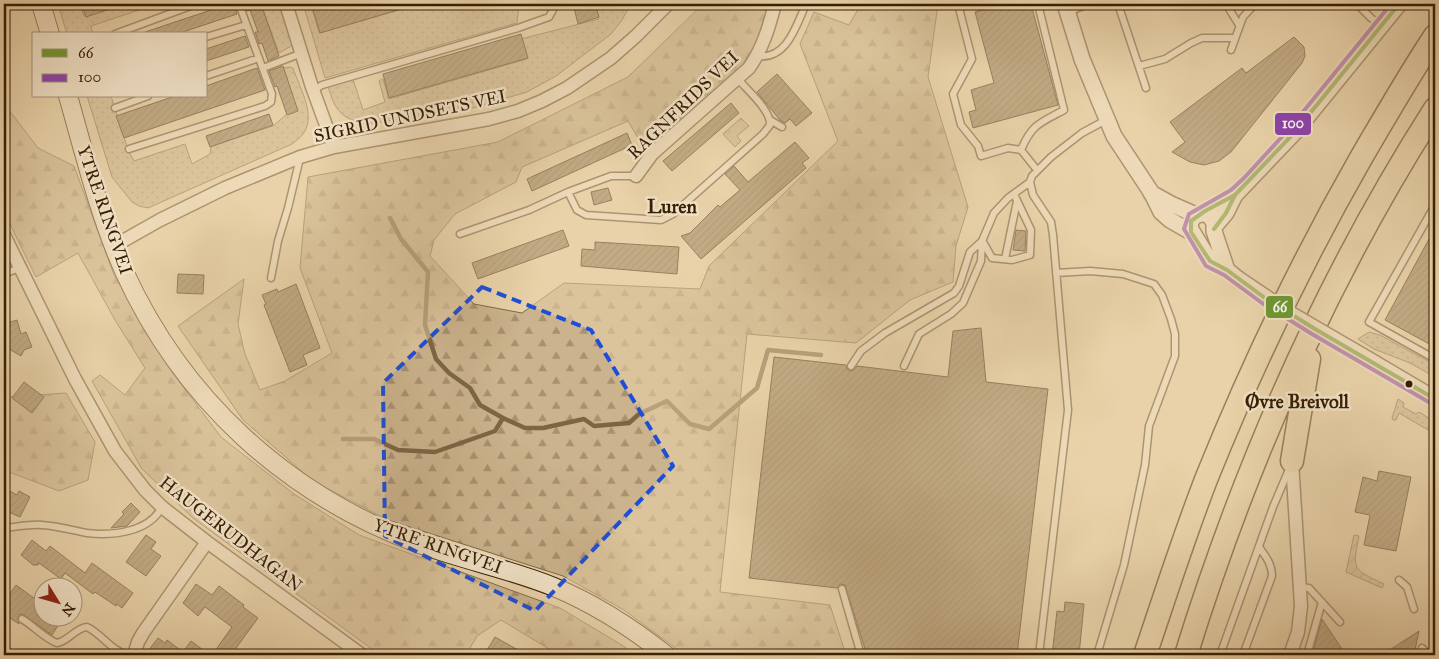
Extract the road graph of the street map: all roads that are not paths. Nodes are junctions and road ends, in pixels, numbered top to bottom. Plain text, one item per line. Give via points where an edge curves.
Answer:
1 (41, 4) edge
2 (196, 4) edge
3 (239, 4) edge
4 (301, 4) edge
5 (556, 4) edge
6 (668, 4) edge
7 (775, 4) edge
8 (806, 4) edge
9 (958, 4) edge
10 (1038, 4) edge
11 (1088, 4) edge
12 (1116, 4) edge
13 (1226, 4) edge
14 (1255, 4) edge
15 (1357, 4) edge
16 (1399, 4) edge
17 (287, 6) edge
18 (1067, 8) edge
19 (1240, 24) junction
20 (246, 25) junction
21 (1381, 26) junction
22 (49, 32) edge
23 (120, 32) edge
24 (208, 36) edge
25 (1435, 36) edge
26 (1235, 38) junction
27 (1231, 50) dead end
28 (302, 53) junction
29 (757, 56) junction
30 (259, 58) junction
31 (1139, 66) junction
32 (263, 68) junction
33 (208, 75) edge
34 (738, 79) junction
35 (1146, 88) dead end
36 (314, 90) junction
37 (69, 98) edge
38 (142, 98) edge
39 (115, 108) dead end
40 (1435, 109) edge
41 (770, 120) junction
42 (1106, 120) junction
43 (782, 127) dead end
44 (334, 146) junction
45 (129, 149) dead end
46 (1020, 150) junction
47 (300, 157) junction
48 (1037, 170) junction
49 (636, 176) joint
50 (1030, 182) junction
51 (568, 192) junction
52 (1151, 192) junction
53 (1014, 194) junction
54 (1235, 195) junction
55 (1017, 201) junction
56 (1435, 206) edge
57 (1199, 215) junction
58 (1214, 228) junction
59 (460, 234) dead end
60 (4, 235) edge
61 (1193, 235) junction
62 (982, 241) junction
63 (114, 246) junction
64 (1005, 259) junction
65 (18, 268) junction
66 (4, 274) edge
67 (1056, 275) junction
68 (1233, 275) junction
69 (271, 278) dead end
70 (1314, 330) junction
71 (1435, 359) edge
72 (851, 366) dead end
73 (904, 366) dead end
74 (1435, 399) edge
75 (1292, 461) junction
76 (162, 507) junction
77 (4, 528) edge
78 (207, 542) junction
79 (1259, 547) junction
80 (1399, 580) dead end
81 (1299, 587) junction
82 (842, 588) dead end
83 (1322, 602) junction
84 (1414, 609) dead end
85 (22, 619) dead end
86 (1340, 622) dead end
87 (1422, 648) dead end
88 (129, 655) edge
89 (134, 655) edge
90 (362, 655) edge
91 (666, 655) edge
92 (861, 655) edge
93 (1039, 655) edge
94 (1097, 655) edge
95 (1145, 655) edge
96 (1186, 655) edge
97 (1220, 655) edge
98 (1243, 655) edge
99 (1290, 655) edge
100 (1307, 655) edge
101 (1429, 655) edge

1 - 22 main road
2 - 23 lane
3 - 20 lane
4 - 17 lane
5 - 36 lane via 549,17
6 - 44 street, SIGRID UNDSETS VEI via 611,58 542,101 489,119
7 - 29 street, RAGNFRIDS VEI
8 - 29 lane via 787,44 773,55
9 - 46 lane via 972,59 953,94 961,125 978,146 981,156 1008,148
10 - 46 lane via 1064,110 1033,127
11 - 18 lane
12 - 31 lane
13 - 19 lane
14 - 19 lane
15 - 21 lane
16 - 21 street
17 - 28 street
18 - 42 street via 1082,59
19 - 26 lane
20 - 24 lane
20 - 30 lane
21 - 54 street via 1294,134
25 - 95 highway via 1356,167 1273,327 1206,480
26 - 27 lane
26 - 31 lane via 1202,38 1165,59
28 - 32 lane
28 - 36 street
29 - 34 street, RAGNFRIDS VEI
30 - 32 lane
30 - 33 lane
31 - 35 lane
32 - 45 lane via 272,99 269,104
34 - 41 lane
34 - 49 street, RAGNFRIDS VEI via 652,154
36 - 44 street
37 - 63 main road, YTRE RINGVEI
38 - 39 lane
40 - 70 highway via 1367,226
41 - 43 lane
41 - 51 lane via 763,134 685,205 665,219 586,215 577,210
42 - 48 lane via 1082,133
42 - 52 street
44 - 47 street, SIGRID UNDSETS VEI
46 - 48 lane
47 - 63 street, SIGRID UNDSETS VEI via 226,188
47 - 69 lane
48 - 50 lane
49 - 51 lane via 611,176
50 - 53 lane
50 - 67 lane via 1036,200 1051,222
51 - 59 lane via 529,210
52 - 57 street via 1170,204
52 - 61 street via 1161,212
53 - 55 lane
53 - 62 lane via 994,214
54 - 57 street
54 - 58 street
55 - 64 lane
55 - 64 lane via 1031,230 1030,255
56 - 71 lane via 1369,322
57 - 58 street via 1211,218
57 - 61 street via 1190,224
58 - 61 street via 1212,234 1204,239
58 - 68 street
60 - 65 street, HAUGERUDHAGAN
61 - 68 street via 1210,261
62 - 64 lane via 992,258
62 - 72 lane via 970,252 954,293 885,333 861,351
62 - 73 lane via 981,261 964,304 919,334
63 - 91 main road, YTRE RINGVEI via 148,318 184,372 224,418 289,475 323,498 378,527 573,596 612,617
65 - 66 lane
65 - 76 street, HAUGERUDHAGAN via 115,451
67 - 93 lane via 1068,410
67 - 94 lane via 1090,271 1123,274 1154,284 1172,318 1175,334 1175,356 1149,426 1145,465 1124,565
68 - 74 street, bridge via 1290,314
70 - 75 highway
70 - 96 highway via 1252,468
75 - 79 lane
75 - 81 street
76 - 77 lane via 150,522 120,532 89,533 40,525
76 - 78 street, HAUGERUDHAGAN
78 - 89 street via 143,633
78 - 90 street, HAUGERUDHAGAN
79 - 97 lane
79 - 98 lane via 1272,568 1272,576
80 - 84 lane via 1407,587
81 - 83 lane via 1309,588
81 - 99 street via 1298,632
82 - 92 lane
83 - 86 lane
83 - 100 lane
85 - 88 lane via 57,643 87,627 119,652
87 - 101 lane

